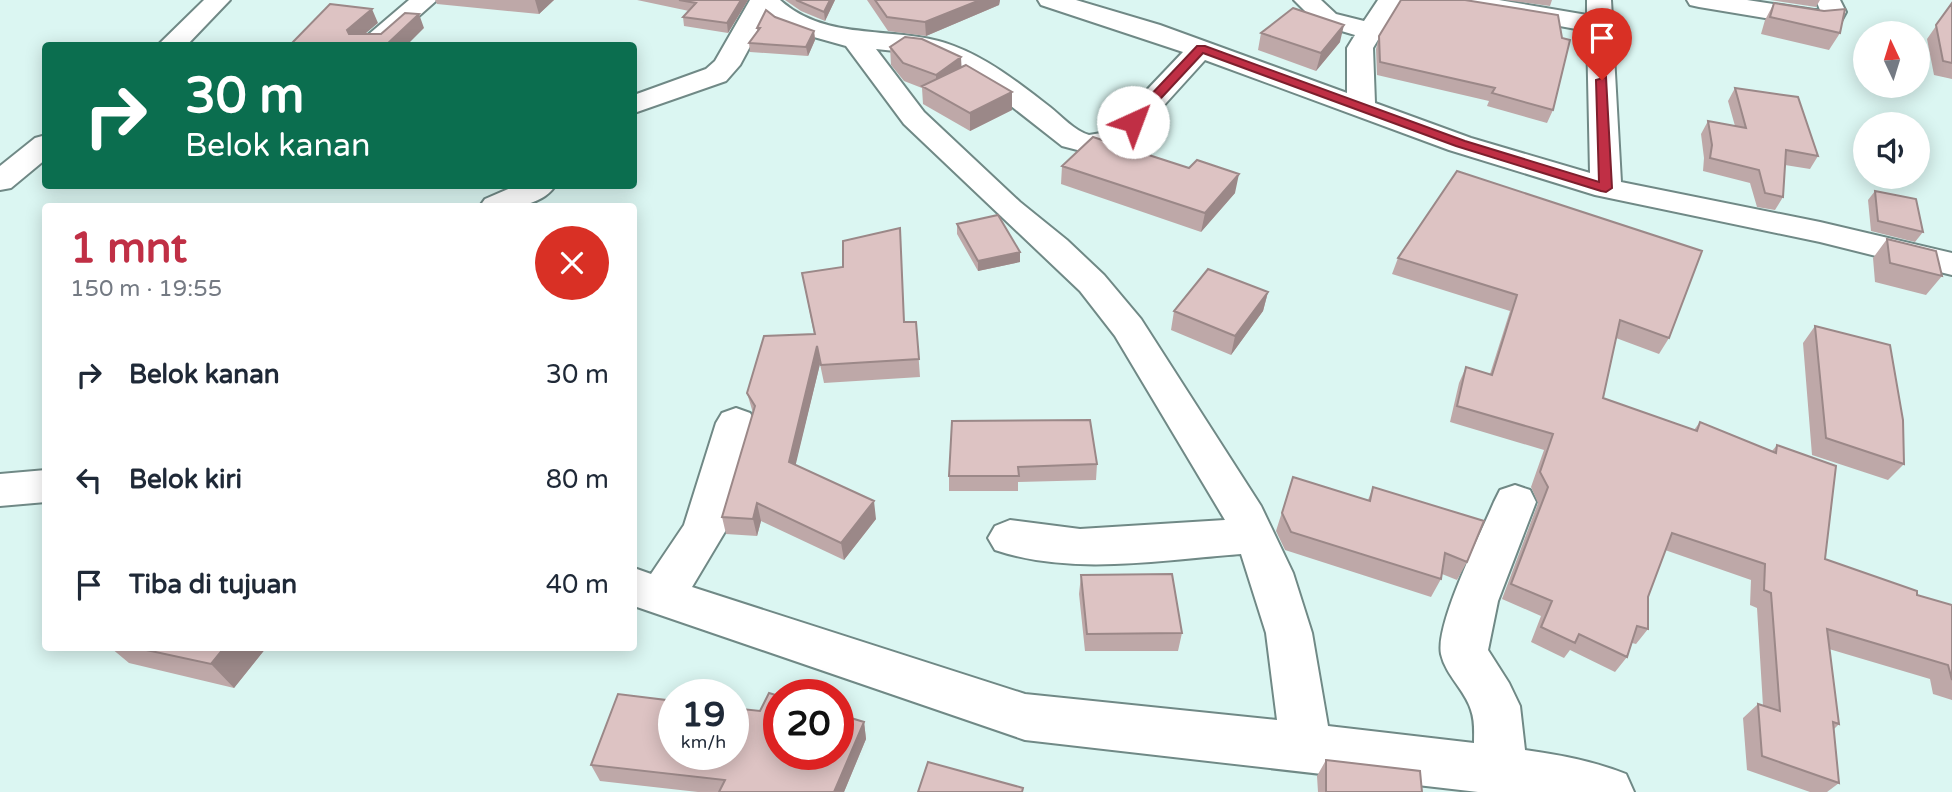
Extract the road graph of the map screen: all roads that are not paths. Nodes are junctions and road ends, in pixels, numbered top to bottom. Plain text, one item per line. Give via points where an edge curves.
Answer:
1 (218, 0) edge
2 (425, 0) edge
3 (763, 0) edge
4 (1050, 0) edge
5 (1307, 0) edge
6 (1390, 0) edge
7 (1455, 0) edge
8 (1699, 0) edge
9 (1828, 0) edge
10 (1600, 13) edge
11 (1371, 31) junction
12 (855, 40) junction
13 (174, 42) edge
14 (373, 42) edge
15 (1201, 49) junction
16 (637, 104) edge
17 (1362, 108) junction
18 (42, 147) edge
19 (0, 181) edge
20 (1606, 188) junction
21 (533, 189) edge
22 (502, 203) edge
23 (1952, 264) edge
24 (736, 423) dead end
25 (42, 486) edge
26 (0, 490) edge
27 (1515, 502) dead end
28 (1254, 536) junction
29 (1010, 538) dead end
30 (647, 592) edge
31 (1306, 747) junction
32 (1501, 771) junction
33 (1608, 792) edge

1 - 13 street
2 - 14 street
3 - 12 street via 786,19
3 - 16 street via 716,75
4 - 15 street
5 - 11 street via 1327,19
6 - 11 street
7 - 10 street
8 - 9 street via 1831,18
10 - 20 street
11 - 17 street via 1360,48
12 - 15 street via 925,46 948,53 975,67 1073,140 1089,144 1116,140
12 - 28 street via 915,118 1092,283 1128,328
15 - 17 street
17 - 20 street via 1460,144
18 - 19 street
20 - 23 street
21 - 22 street
24 - 30 street via 704,530
25 - 26 street
27 - 32 street via 1463,646 1467,664 1495,708
28 - 29 street via 1080,547
28 - 31 street via 1289,633
30 - 31 street via 1025,717
31 - 32 street
32 - 33 street

